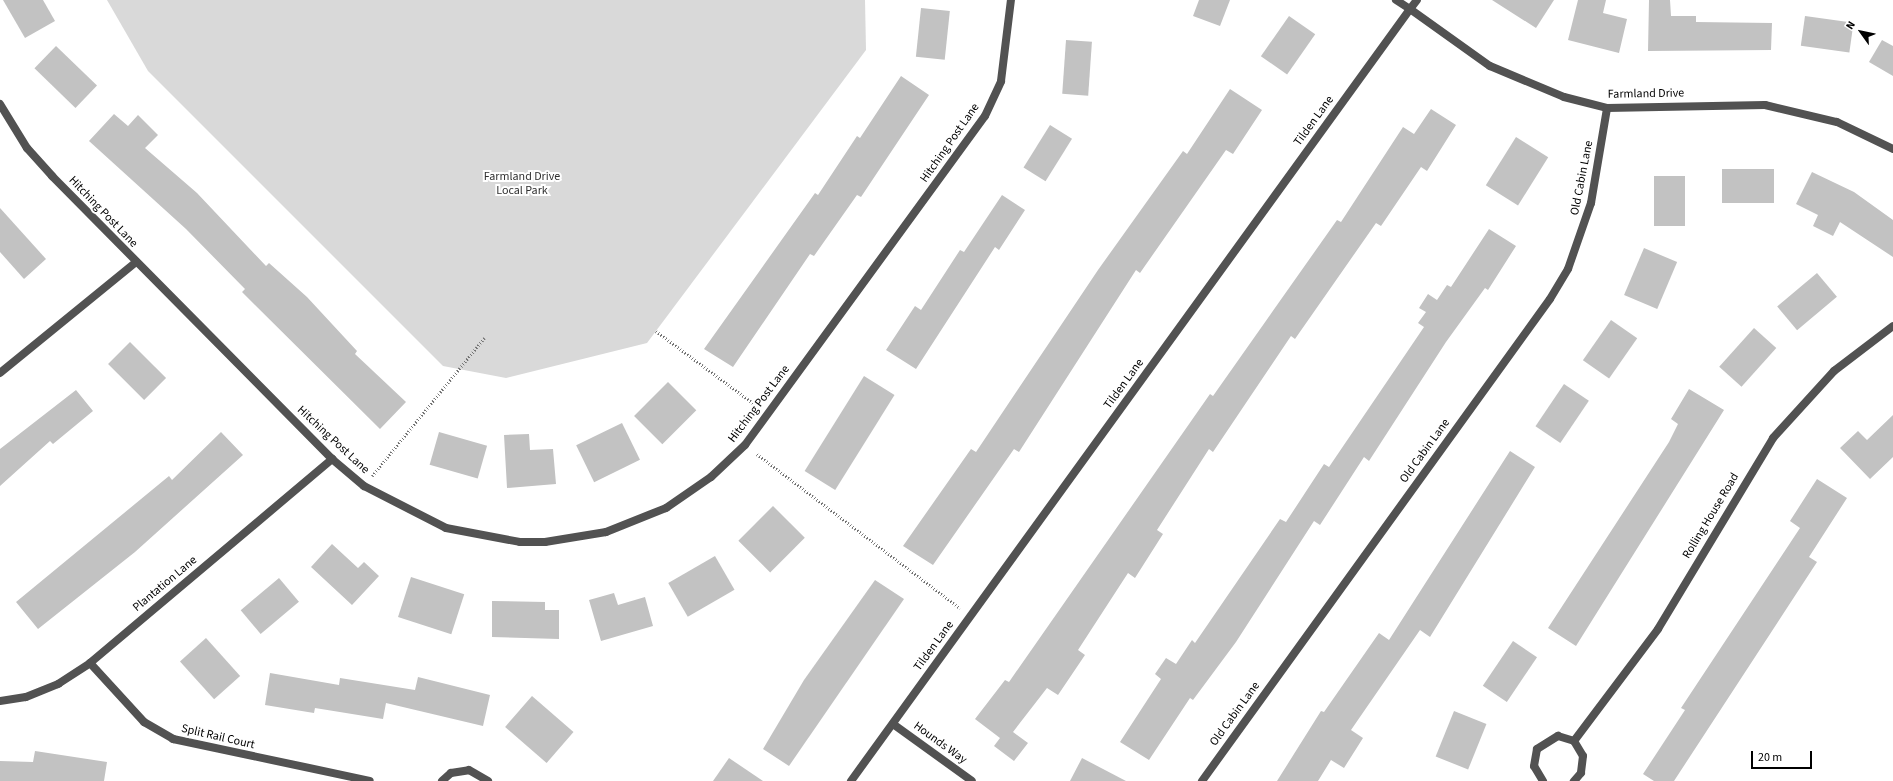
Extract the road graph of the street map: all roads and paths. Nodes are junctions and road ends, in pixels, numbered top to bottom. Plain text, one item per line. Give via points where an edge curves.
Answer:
1 (1011, 0) edge
2 (1396, 0) edge
3 (1417, 0) edge
4 (1410, 9) junction
5 (0, 104) edge
6 (1607, 108) junction
7 (1893, 148) edge
8 (136, 262) junction
9 (1893, 326) edge
10 (656, 331) dead end
11 (484, 338) dead end
12 (0, 373) edge
13 (767, 414) junction
14 (745, 445) junction
15 (332, 459) junction
16 (364, 486) junction
17 (971, 616) junction
18 (90, 663) junction
19 (0, 700) edge
20 (893, 724) junction
21 (1574, 742) junction
22 (370, 781) edge
23 (442, 781) edge
24 (488, 781) edge
25 (851, 781) edge
26 (972, 781) edge
27 (1202, 781) edge
28 (1543, 781) edge
29 (1574, 781) edge

1 - 13 street, Hitching Post Lane via 1001,81 985,116
2 - 4 street, Farmland Drive
3 - 4 street, Tilden Lane
4 - 6 street, Farmland Drive via 1490,66 1564,97
4 - 17 street, Tilden Lane
5 - 8 street, Hitching Post Lane via 27,148
6 - 7 street, Farmland Drive via 1765,105 1837,122
6 - 27 street, Old Cabin Lane via 1591,203 1568,269 1550,298
8 - 12 street
8 - 15 street, Hitching Post Lane
9 - 21 street, Rolling House Road via 1834,371 1773,438 1658,629
10 - 13 path
11 - 16 path
13 - 14 street, Hitching Post Lane
14 - 16 street, Hitching Post Lane via 711,477 666,508 606,532 545,542 514,541 446,528
14 - 17 path
15 - 16 street, Hitching Post Lane
15 - 18 street, Plantation Lane
17 - 20 street, Tilden Lane
18 - 19 street, Plantation Lane via 58,684 26,697
18 - 22 street, Split Rail Court via 144,722 173,739
20 - 25 street, Tilden Lane
20 - 26 street, Hounds Way
21 - 28 street via 1558,736 1537,749 1534,766
21 - 29 street via 1582,752 1583,764
23 - 24 street via 451,772 469,770

